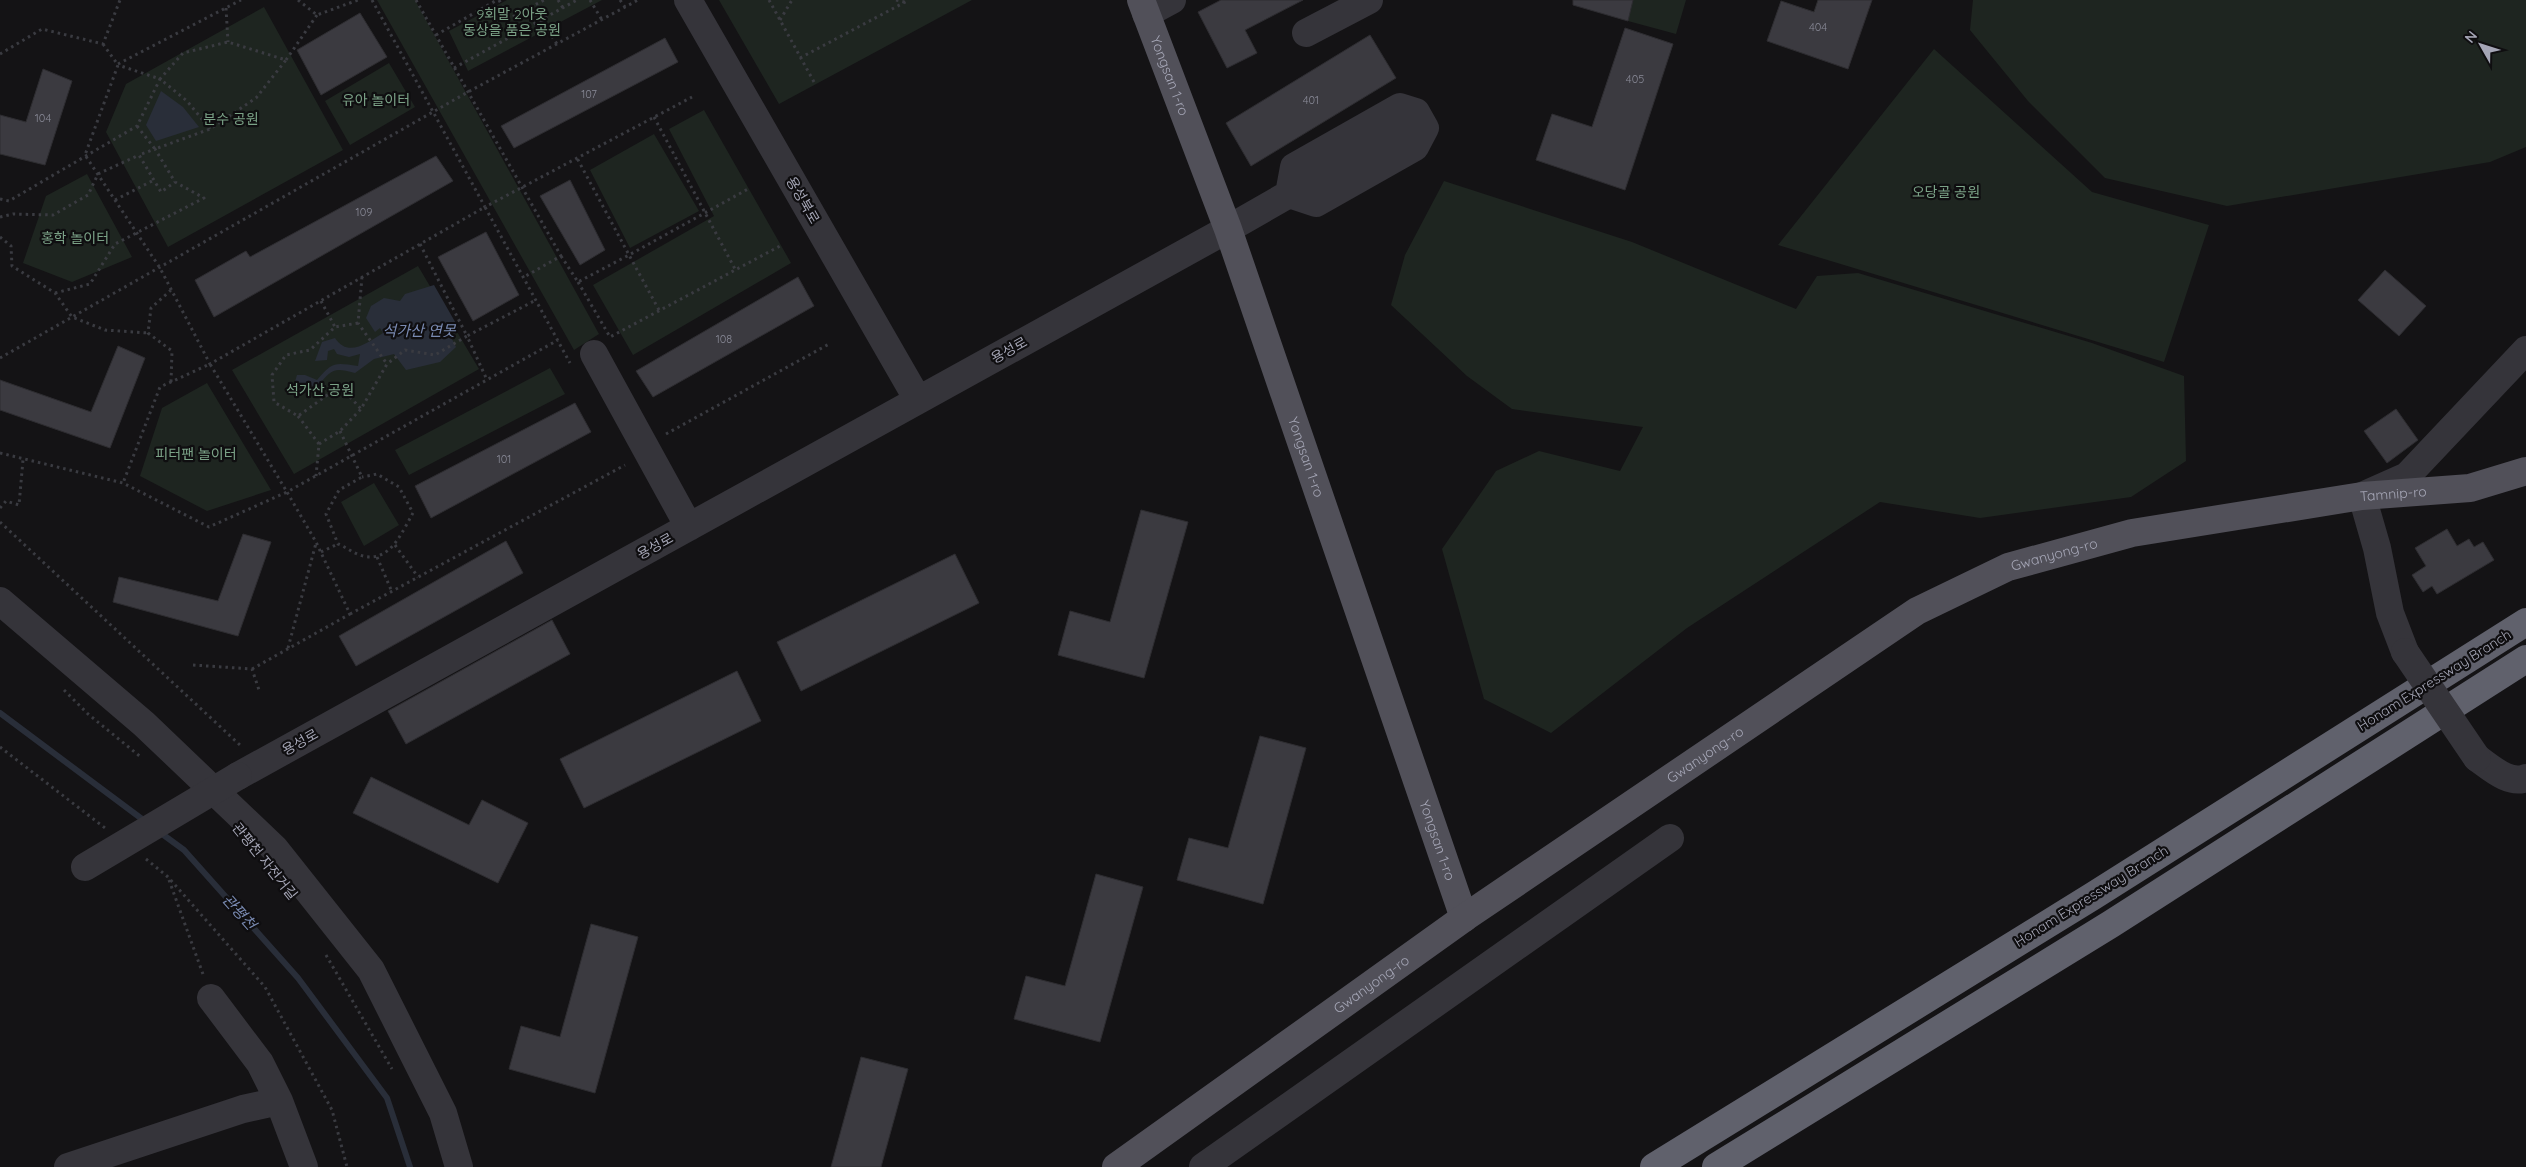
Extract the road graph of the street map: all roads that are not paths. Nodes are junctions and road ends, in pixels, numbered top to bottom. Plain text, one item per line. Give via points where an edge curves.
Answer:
1 (688, 0) edge
2 (1172, 0) edge
3 (1369, 0) edge
4 (1144, 7) edge
5 (1306, 33) dead end
6 (1401, 130) dead end
7 (1289, 194) junction
8 (1228, 229) junction
9 (2526, 350) edge
10 (582, 360) road end
11 (918, 400) junction
12 (2526, 471) edge
13 (2362, 496) junction
14 (689, 527) junction
15 (0, 601) edge
16 (2526, 622) edge
17 (2526, 660) edge
18 (2526, 778) edge
19 (1670, 838) dead end
20 (85, 867) dead end
21 (1464, 918) junction
22 (211, 998) road end
23 (279, 1101) junction
24 (68, 1167) edge
25 (304, 1167) edge
26 (459, 1167) edge
27 (1116, 1167) edge
28 (1203, 1167) edge
29 (1654, 1167) edge
30 (1716, 1167) edge

1 - 11 street, 용성북로
2 - 4 street
3 - 5 street
4 - 8 main road, Yongsan 1-ro
6 - 7 street, 용성로
7 - 7 street via 1316,203 1415,147 1425,128 1416,112 1400,107 1294,167
7 - 8 street, 용성로
8 - 11 street, 용성로
8 - 21 main road, Yongsan 1-ro
9 - 13 street, Tamnip-ro via 2407,476
10 - 14 street
11 - 14 street, 용성로
12 - 13 main road, Tamnip-ro via 2470,488
13 - 18 street, bridge via 2390,613 2405,652 2476,758 2499,774 2520,781
13 - 21 main road, Gwanyong-ro via 2132,534 2008,567 1917,611
14 - 20 street, 용성로, bridge via 238,776
15 - 26 street via 144,724 275,849 371,970 443,1113
16 - 29 highway, Honam Expressway Branch via 2093,896
17 - 30 highway via 2111,924
19 - 28 street
21 - 27 main road, Gwanyong-ro
22 - 23 street via 260,1063
23 - 24 street via 243,1109
23 - 25 street

